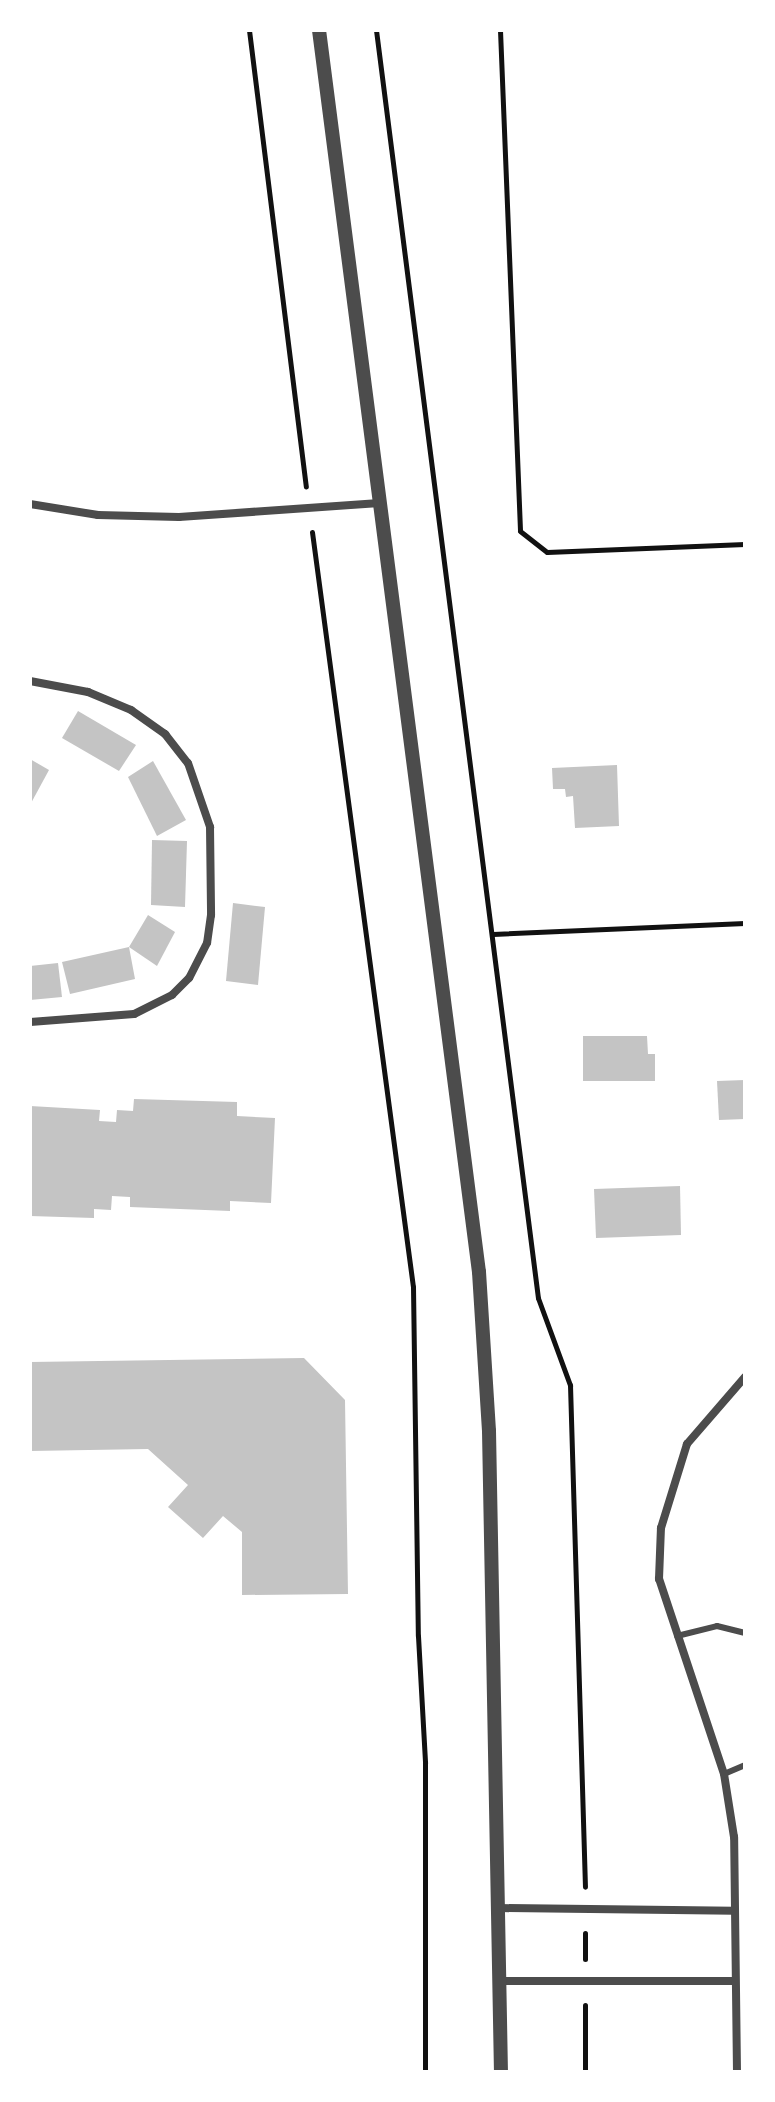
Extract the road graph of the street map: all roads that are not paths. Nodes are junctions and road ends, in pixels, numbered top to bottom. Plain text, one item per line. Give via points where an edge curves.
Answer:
1 (319, 30) edge
2 (380, 503) junction
3 (30, 504) edge
4 (30, 681) edge
5 (30, 1022) edge
6 (745, 1377) edge
7 (745, 1633) edge
8 (677, 1636) junction
9 (745, 1765) edge
10 (724, 1774) junction
11 (499, 1908) junction
12 (734, 1911) junction
13 (500, 1981) junction
14 (734, 1981) junction
15 (501, 2072) edge
16 (737, 2072) edge

1 - 2 street
2 - 3 street via 179,517 98,515
2 - 11 street via 479,1272 489,1431
4 - 5 street via 88,692 131,710 165,734 188,763 210,827 211,915 207,943 189,978 172,995 134,1014
6 - 8 street via 705,1418 672,1478 661,1528 659,1579
7 - 8 lane via 717,1626
8 - 10 street
9 - 10 lane
10 - 12 street via 734,1837
11 - 12 street
11 - 13 street
12 - 14 street
13 - 14 street
13 - 15 street
14 - 16 street

